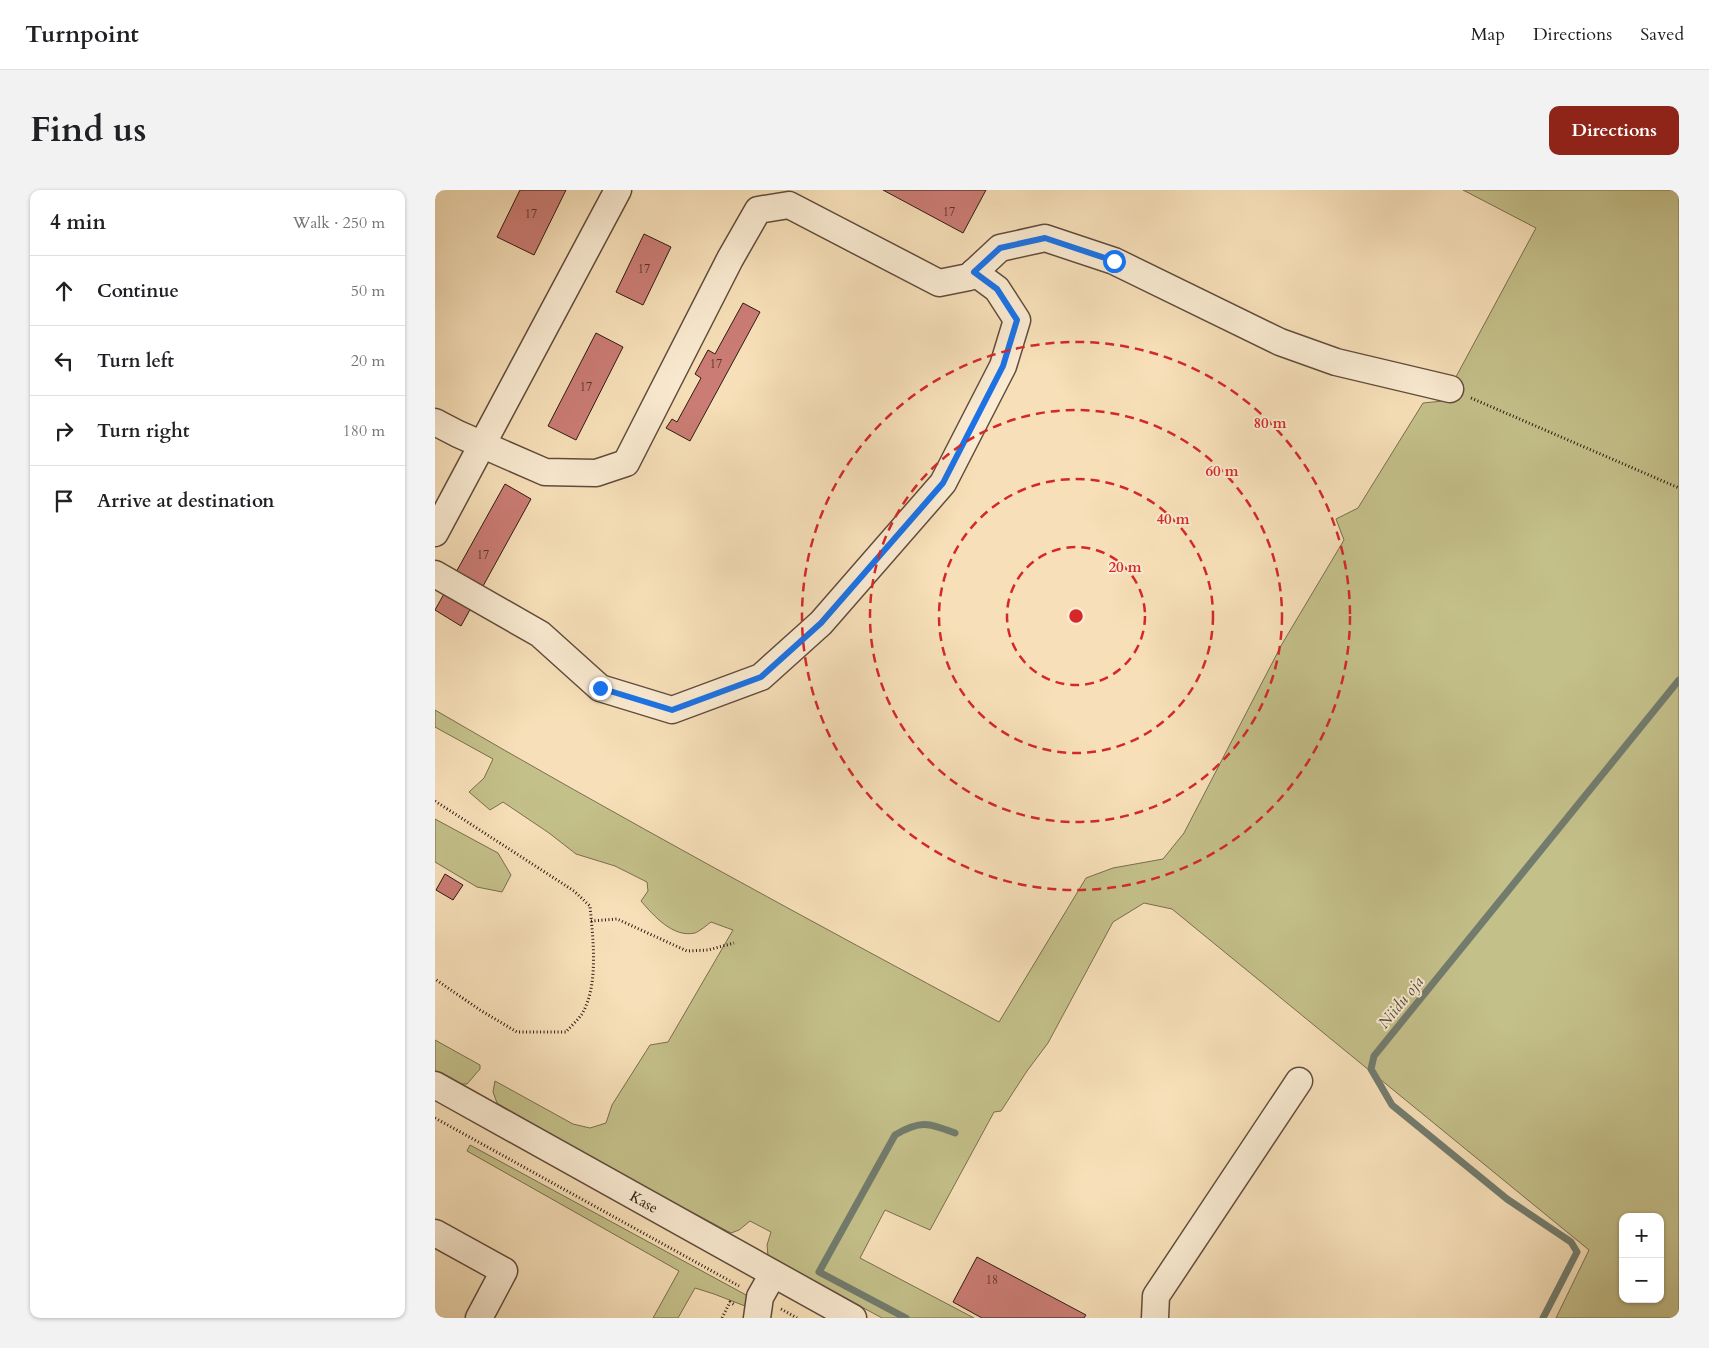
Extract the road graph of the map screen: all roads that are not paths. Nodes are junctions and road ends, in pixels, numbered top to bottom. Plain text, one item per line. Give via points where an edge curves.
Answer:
1 (618, 190) edge
2 (763, 190) edge
3 (789, 205) junction
4 (974, 272) junction
5 (1449, 389) road end
6 (435, 422) edge
7 (481, 444) junction
8 (435, 533) edge
9 (435, 574) edge
10 (1299, 1081) dead end
11 (435, 1085) edge
12 (435, 1233) edge
13 (773, 1274) junction
14 (758, 1308) edge
15 (479, 1318) edge
16 (853, 1318) edge
17 (1155, 1318) edge

1 - 7 street
2 - 3 street
3 - 4 street via 939,283 969,278
3 - 7 street via 758,210 626,463 596,473 545,472
4 - 5 street via 1000,248 1045,238 1114,261 1280,342 1336,362
4 - 9 street via 997,289 1017,320 1003,366 943,483 821,623 761,677 672,710 600,688 540,634
6 - 7 street
7 - 8 street
10 - 17 street via 1156,1296
11 - 13 street, Kase
12 - 15 street via 504,1271
13 - 14 street
13 - 16 street, Kase

